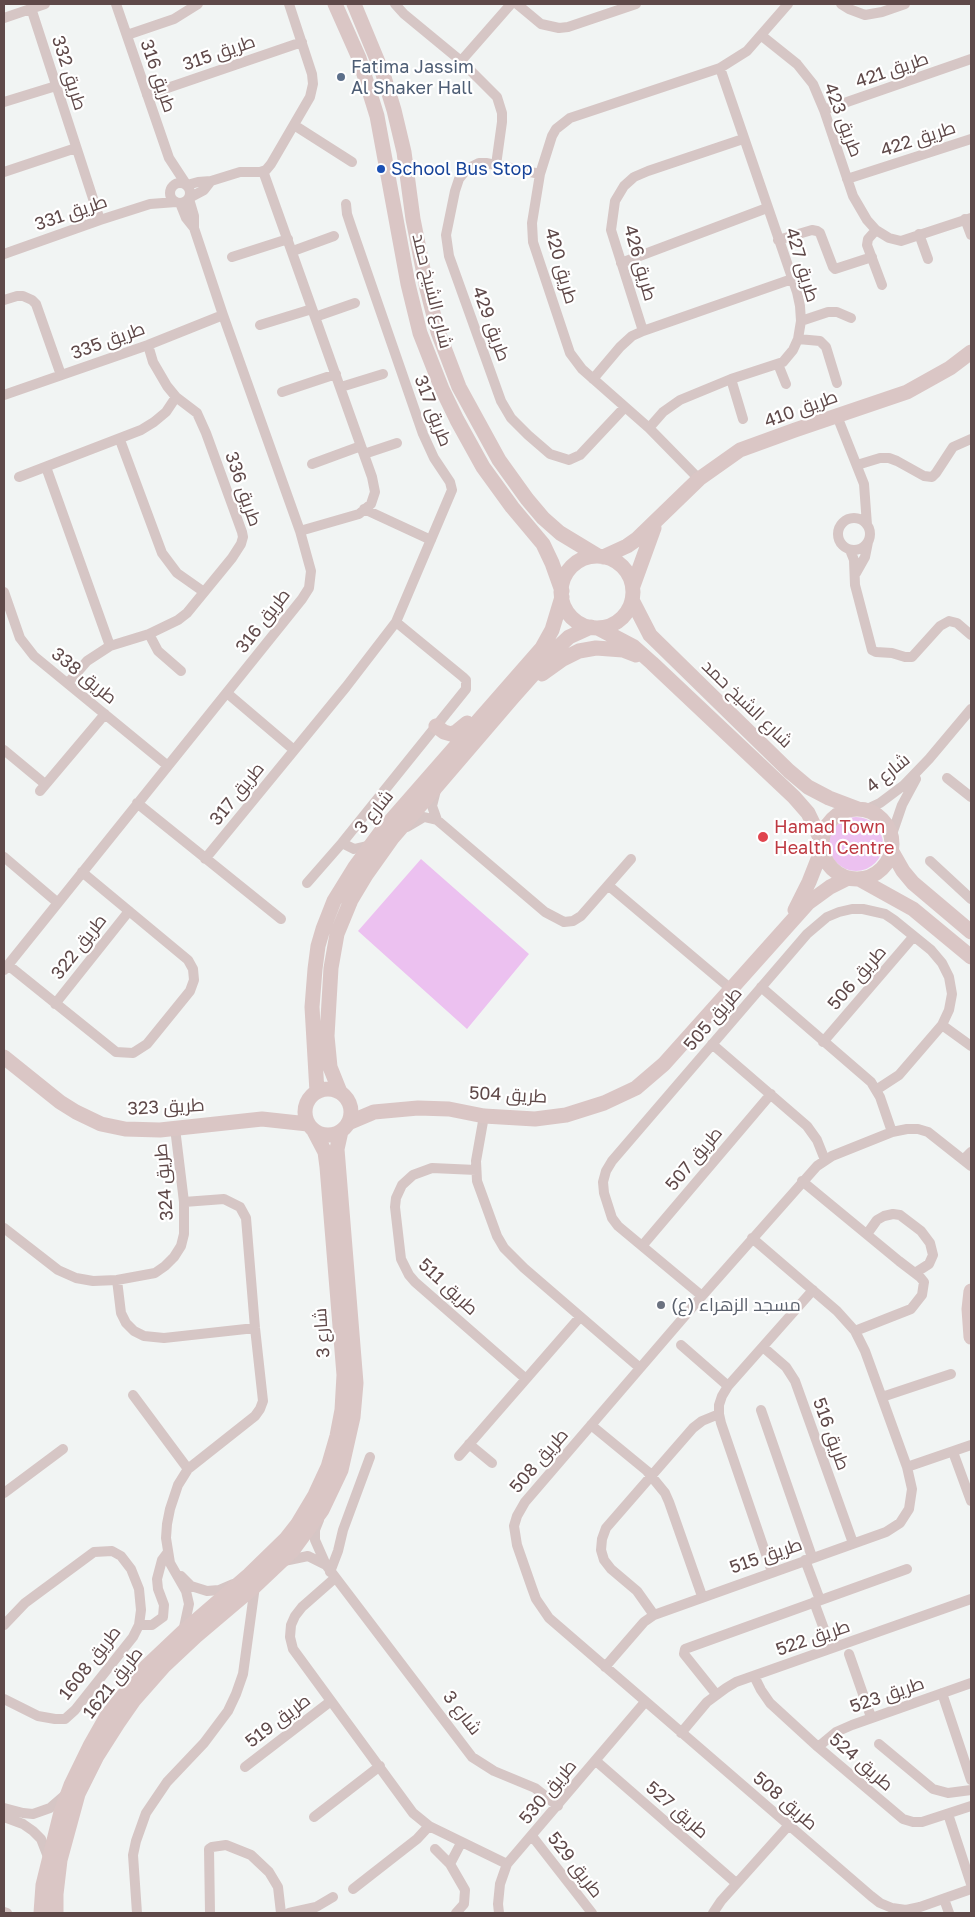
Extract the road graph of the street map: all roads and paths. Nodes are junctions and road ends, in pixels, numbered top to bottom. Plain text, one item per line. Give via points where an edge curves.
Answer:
1 (43, 4) edge
2 (116, 4) edge
3 (198, 4) edge
4 (289, 4) edge
5 (335, 4) edge
6 (354, 4) edge
7 (395, 4) edge
8 (511, 4) edge
9 (517, 4) edge
10 (636, 4) edge
11 (788, 4) edge
12 (841, 4) edge
13 (905, 4) edge
14 (31, 8) junction
15 (4, 18) edge
16 (127, 35) junction
17 (762, 36) junction
18 (302, 42) junction
19 (971, 60) edge
20 (461, 61) junction
21 (720, 68) junction
22 (56, 86) junction
23 (147, 95) junction
24 (4, 102) edge
25 (824, 110) junction
26 (294, 125) junction
27 (743, 139) junction
28 (971, 139) edge
29 (76, 148) junction
30 (169, 158) junction
31 (352, 162) dead end
32 (496, 165) junction
33 (263, 171) junction
34 (4, 172) edge
35 (540, 174) junction
36 (847, 179) junction
37 (211, 181) junction
38 (186, 185) junction
39 (171, 189) junction
40 (183, 200) junction
41 (150, 204) junction
42 (346, 204) dead end
43 (767, 208) junction
44 (968, 219) edge
45 (100, 220) junction
46 (876, 230) junction
47 (919, 234) junction
48 (971, 235) edge
49 (334, 236) dead end
50 (288, 239) junction
51 (778, 240) junction
52 (292, 251) junction
53 (4, 254) edge
54 (232, 257) dead end
55 (872, 258) junction
56 (928, 259) dead end
57 (621, 263) junction
58 (792, 279) junction
59 (882, 285) dead end
60 (4, 300) edge
61 (355, 303) dead end
62 (313, 313) junction
63 (223, 315) junction
64 (851, 318) dead end
65 (801, 321) junction
66 (260, 325) dead end
67 (643, 331) junction
68 (798, 339) junction
69 (148, 344) junction
70 (971, 352) edge
71 (778, 364) junction
72 (336, 374) junction
73 (383, 374) dead end
74 (61, 375) junction
75 (594, 379) junction
76 (731, 379) junction
77 (838, 383) dead end
78 (786, 384) dead end
79 (341, 388) junction
80 (282, 392) dead end
81 (4, 395) edge
82 (176, 397) junction
83 (625, 408) junction
84 (837, 416) junction
85 (744, 419) dead end
86 (649, 428) junction
87 (971, 439) edge
88 (120, 440) junction
89 (397, 443) dead end
90 (362, 450) junction
91 (312, 464) dead end
92 (857, 465) junction
93 (46, 467) junction
94 (19, 477) dead end
95 (699, 479) junction
96 (866, 504) junction
97 (364, 510) junction
98 (854, 518) junction
99 (657, 522) junction
100 (867, 525) junction
101 (300, 531) junction
102 (431, 540) junction
103 (868, 542) junction
104 (850, 550) junction
105 (600, 556) junction
106 (854, 576) junction
107 (4, 592) edge
108 (204, 592) junction
109 (632, 593) junction
110 (562, 594) junction
111 (396, 622) junction
112 (594, 627) junction
113 (148, 634) junction
114 (971, 634) edge
115 (110, 646) junction
116 (652, 663) junction
117 (181, 672) dead end
118 (68, 683) junction
119 (512, 690) junction
120 (226, 694) junction
121 (971, 709) edge
122 (105, 714) junction
123 (436, 726) junction
124 (4, 750) edge
125 (294, 750) junction
126 (929, 760) junction
127 (168, 766) junction
128 (947, 778) dead end
129 (438, 785) junction
130 (971, 797) edge
131 (138, 803) junction
132 (862, 810) junction
133 (437, 820) junction
134 (394, 837) junction
135 (342, 843) junction
136 (891, 843) junction
137 (372, 845) junction
138 (822, 845) junction
139 (4, 857) edge
140 (205, 859) junction
141 (631, 859) dead end
142 (930, 861) dead end
143 (355, 867) junction
144 (82, 872) junction
145 (854, 879) junction
146 (307, 883) dead end
147 (609, 886) junction
148 (971, 900) edge
149 (58, 902) junction
150 (129, 911) junction
151 (280, 919) dead end
152 (786, 926) junction
153 (971, 932) edge
154 (914, 936) junction
155 (971, 957) edge
156 (6, 967) edge
157 (761, 987) junction
158 (731, 989) junction
159 (55, 1004) junction
160 (942, 1025) junction
161 (823, 1042) junction
162 (712, 1044) junction
163 (971, 1046) edge
164 (4, 1057) edge
165 (876, 1090) junction
166 (316, 1092) junction
167 (771, 1094) junction
168 (344, 1097) junction
169 (306, 1104) junction
170 (386, 1109) junction
171 (484, 1116) junction
172 (262, 1119) junction
173 (344, 1127) junction
174 (175, 1128) junction
175 (311, 1128) junction
176 (892, 1132) junction
177 (969, 1159) edge
178 (825, 1160) junction
179 (476, 1170) junction
180 (802, 1181) junction
181 (184, 1202) junction
182 (4, 1228) edge
183 (867, 1234) junction
184 (752, 1238) junction
185 (642, 1246) junction
186 (915, 1273) junction
187 (117, 1280) junction
188 (812, 1290) junction
189 (971, 1291) edge
190 (702, 1296) junction
191 (580, 1317) junction
192 (255, 1328) junction
193 (855, 1331) junction
194 (971, 1337) edge
195 (681, 1345) dead end
196 (763, 1346) junction
197 (640, 1368) junction
198 (951, 1374) dead end
199 (526, 1379) junction
200 (728, 1386) junction
201 (133, 1395) dead end
202 (882, 1397) junction
203 (761, 1410) dead end
204 (719, 1414) junction
205 (592, 1425) junction
206 (469, 1444) junction
207 (971, 1445) edge
208 (63, 1450) dead end
209 (953, 1452) junction
210 (458, 1456) dead end
211 (370, 1457) dead end
212 (492, 1463) dead end
213 (907, 1467) junction
214 (188, 1469) junction
215 (652, 1477) junction
216 (4, 1493) edge
217 (971, 1501) edge
218 (322, 1510) junction
219 (299, 1532) junction
220 (853, 1543) junction
221 (168, 1552) junction
222 (809, 1559) junction
223 (280, 1563) junction
224 (170, 1564) junction
225 (907, 1569) dead end
226 (330, 1572) junction
227 (772, 1572) junction
228 (252, 1580) junction
229 (702, 1596) junction
230 (971, 1600) edge
231 (817, 1601) junction
232 (654, 1615) junction
233 (4, 1625) edge
234 (139, 1625) junction
235 (183, 1632) junction
236 (831, 1648) junction
237 (849, 1654) dead end
238 (605, 1667) junction
239 (754, 1676) junction
240 (971, 1683) edge
241 (716, 1694) junction
242 (942, 1694) junction
243 (4, 1699) edge
244 (331, 1702) junction
245 (645, 1702) junction
246 (871, 1717) junction
247 (681, 1733) junction
248 (879, 1744) dead end
249 (818, 1746) junction
250 (596, 1761) junction
251 (380, 1766) junction
252 (245, 1767) dead end
253 (971, 1780) edge
254 (71, 1785) junction
255 (971, 1790) edge
256 (558, 1806) junction
257 (971, 1806) edge
258 (4, 1808) edge
259 (948, 1814) junction
260 (4, 1816) edge
261 (314, 1817) dead end
262 (789, 1825) junction
263 (429, 1826) junction
264 (532, 1836) junction
265 (461, 1843) junction
266 (434, 1849) dead end
267 (48, 1862) junction
268 (450, 1864) junction
269 (507, 1864) junction
270 (736, 1883) junction
271 (971, 1884) edge
272 (353, 1889) dead end
273 (971, 1889) edge
274 (333, 1898) dead end
275 (944, 1899) junction
276 (891, 1911) edge
277 (57, 1912) edge
278 (41, 1913) edge
279 (137, 1913) edge
280 (210, 1913) edge
281 (282, 1913) edge
282 (289, 1913) edge
283 (456, 1913) edge
284 (499, 1913) edge
285 (592, 1913) edge
286 (713, 1913) edge
287 (950, 1913) edge

1 - 14 street
2 - 16 street, طريق 316
3 - 16 street via 174,19
4 - 18 street
5 - 110 street, شارع الشيخ حمد via 359,58 377,116 408,284 423,341 442,389 483,467 542,544
6 - 105 street, شارع الشيخ حمد via 394,110 426,289 459,387 499,460 527,499 560,533
7 - 20 street
8 - 20 street
9 - 10 street via 541,24 559,28
11 - 17 street, طريق 420
12 - 13 street via 865,15
14 - 15 street
14 - 22 street, طريق 332
16 - 23 street, طريق 316
17 - 21 street, طريق 420 via 747,51
17 - 25 street, طريق 423 via 803,70
18 - 23 street, طريق 315
18 - 26 street via 314,84
19 - 25 street, طريق 421
20 - 32 street via 493,91 500,105 502,122
21 - 27 street, طريق 427
21 - 35 street, طريق 420 via 570,118 552,136
22 - 24 street
22 - 29 street, طريق 332
23 - 30 street, طريق 316
25 - 36 street, طريق 423
26 - 31 street
26 - 33 street via 271,164
27 - 43 street, طريق 427
27 - 57 street, طريق 426 via 648,170 624,186 615,201 611,225
28 - 36 street, طريق 422
29 - 34 street
29 - 45 street, طريق 332
30 - 38 street, طريق 316
30 - 39 street, طريق 316
32 - 35 street, طريق 429
32 - 83 street, طريق 429 via 479,163 462,173 446,235 449,256 506,410 550,454 569,460 580,455
33 - 37 street via 240,172
33 - 50 street
35 - 75 street, طريق 420 via 532,223 533,242 570,353
36 - 46 street, طريق 423 via 860,211
37 - 38 street
37 - 40 street via 204,190
38 - 39 street via 179,183
38 - 40 street via 190,190
39 - 40 street via 170,195
39 - 41 street, طريق 331
40 - 41 street, طريق 331
40 - 63 street, طريق 316 via 186,218 194,228
41 - 45 street, طريق 331
42 - 102 street, طريق 317 via 423,434 451,486 451,494
43 - 51 street, طريق 427
43 - 57 street
44 - 47 street, طريق 423
44 - 48 street, طريق 423
45 - 53 street, طريق 331
46 - 47 street, طريق 423 via 901,241
46 - 55 street via 867,242
47 - 56 street
49 - 52 street
50 - 52 street
50 - 54 street
51 - 55 street via 817,231 835,269
51 - 58 street, طريق 427
52 - 62 street
55 - 59 street
57 - 67 street, طريق 426
58 - 65 street, طريق 427
58 - 67 street, طريق 426
60 - 74 street via 23,296 36,304
61 - 62 street
62 - 66 street
62 - 72 street
63 - 69 street, طريق 335
63 - 101 street, طريق 316
64 - 65 street via 832,312
65 - 68 street, طريق 427
67 - 75 street, طريق 426 via 620,347
68 - 71 street, طريق 427 via 788,357
68 - 77 street via 816,340 823,344
69 - 74 street, طريق 335
69 - 82 street, طريق 336 via 156,369
70 - 84 street, طريق 410 via 907,392
71 - 76 street, طريق 427
71 - 78 street
72 - 79 street
72 - 80 street
73 - 79 street
74 - 81 street, طريق 335
75 - 83 street, طريق 420
76 - 85 street
76 - 86 street, طريق 427 via 680,400
79 - 90 street
82 - 88 street via 154,422
82 - 108 street, طريق 336 via 197,414 242,532 237,551
83 - 86 street, طريق 420
84 - 92 street
84 - 95 street, طريق 410 via 740,450
86 - 95 street, طريق 420
87 - 92 street via 953,447 932,477 889,458
88 - 93 street
88 - 108 street via 162,552 178,573
89 - 90 street
90 - 91 street
90 - 97 street via 375,492 371,504
92 - 96 street via 865,488
93 - 94 street
93 - 115 street
95 - 99 street, طريق 410
96 - 98 street
96 - 100 street
97 - 101 street
97 - 102 street
98 - 100 street
98 - 104 street via 842,523 838,534 841,544
99 - 105 street, طريق 410 via 632,543
99 - 109 street, طريق 410 via 643,554
100 - 103 street via 870,531
101 - 120 street, طريق 316 via 311,571 309,588
102 - 111 street, طريق 317
103 - 104 street via 862,548
103 - 106 street
104 - 106 street
105 - 109 street via 612,559 626,570
105 - 110 street via 589,557 572,566 563,582
106 - 114 street via 868,640 874,651 912,657 940,626 949,621 956,622
107 - 118 street, طريق 338 via 26,647
108 - 113 street, طريق 336 via 178,620
109 - 112 street via 623,616 607,626
109 - 132 street, شارع الشيخ حمد via 650,635 789,771 808,787
110 - 112 street via 568,613 582,624
110 - 119 street, شارع 3 via 550,637
111 - 123 street via 466,680 464,692
111 - 125 street, طريق 317
112 - 116 street, شارع الشيخ حمد via 634,647
112 - 119 street, شارع 3 via 569,637
113 - 115 street, طريق 336
113 - 117 street via 158,651
115 - 118 street, طريق 336 via 86,661
116 - 119 street via 623,650 596,648 580,651
116 - 138 street, شارع الشيخ حمد via 794,797 808,813
118 - 122 street, طريق 338
119 - 123 street via 489,698 456,732 450,734
119 - 129 street, شارع 3
119 - 137 street, شارع 3 via 410,798
120 - 125 street
120 - 127 street, طريق 316
121 - 126 street, شارع 4
122 - 124 street via 42,788
122 - 127 street, طريق 338
123 - 135 street
125 - 140 street, طريق 317
126 - 132 street, شارع 4 via 880,803
126 - 136 street, شارع 4 via 902,805
127 - 131 street, طريق 316
128 - 130 street
129 - 133 street via 432,806
129 - 134 street, شارع 3
131 - 140 street
131 - 144 street, طريق 316
132 - 136 street via 882,820
132 - 138 street via 845,811 833,818 825,829
133 - 134 street via 424,817
133 - 147 street via 556,919 573,921
134 - 168 street, شارع 3 via 366,874 337,934 331,968 328,1036 330,1067
135 - 137 street via 354,849
135 - 143 street via 349,850
135 - 146 street
136 - 145 street via 887,863 882,868 871,876
136 - 153 street via 903,871
137 - 143 street, شارع 3
138 - 145 street via 829,866 838,874
138 - 152 street, طريق 504 via 809,882
139 - 149 street
140 - 151 street
141 - 147 street
142 - 148 street
143 - 166 street, شارع 3 via 334,901 318,946 312,1007
144 - 149 street, طريق 316
144 - 150 street, طريق 322
145 - 152 street, طريق 504 via 817,895
145 - 155 street via 914,909
147 - 158 street
149 - 156 street, طريق 316
150 - 159 street, طريق 322
150 - 159 street, طريق 322 via 188,960 194,980 190,991 147,1044 138,1052 127,1054 111,1049
152 - 158 street, طريق 504
154 - 157 street, طريق 505 via 894,920 874,911 852,909 839,912 816,925
154 - 160 street, طريق 505 via 942,962 949,977 952,994
154 - 161 street, طريق 506
156 - 159 street, طريق 322
157 - 161 street
157 - 162 street, طريق 505
158 - 171 street, طريق 504 via 664,1064 636,1088 604,1103 566,1114 535,1119
160 - 163 street
160 - 165 street, طريق 505 via 899,1074
161 - 165 street via 866,1076
162 - 167 street
162 - 185 street, طريق 505 via 606,1171 604,1193 612,1218
164 - 174 street, طريق 323 via 60,1102 92,1120 125,1129
165 - 176 street
166 - 168 street via 328,1089
166 - 169 street
167 - 178 street via 808,1126
167 - 185 street, طريق 507
168 - 170 street, طريق 504
168 - 173 street via 350,1108
169 - 172 street, طريق 323
169 - 175 street via 305,1114
170 - 171 street, طريق 504 via 448,1109
170 - 173 street, طريق 504
171 - 179 street
172 - 174 street, طريق 323
172 - 175 street, طريق 323
173 - 175 street via 336,1134 325,1135
173 - 218 street, شارع 3 via 337,1149 356,1401 341,1470
174 - 181 street, طريق 324
175 - 219 street, شارع 3 via 325,1152 327,1166 344,1382 342,1410 328,1467
176 - 177 street, طريق 508 via 913,1129 928,1132
176 - 178 street, طريق 508
178 - 180 street, طريق 508
179 - 191 street via 479,1192 504,1248
179 - 199 street, طريق 511 via 432,1168 413,1175 402,1185 395,1207 401,1259 415,1282
180 - 183 street
180 - 184 street, طريق 508
181 - 187 street, طريق 324 via 184,1234 174,1257 154,1273
181 - 192 street via 224,1199 243,1212
182 - 187 street, طريق 324 via 58,1270 93,1282
183 - 186 street
183 - 186 street via 877,1220 893,1214 900,1215 921,1231 932,1247 933,1255 929,1264
184 - 188 street, طريق 515
184 - 190 street, طريق 508
185 - 190 street, طريق 505
186 - 193 street via 922,1278 924,1286 916,1305 906,1312
187 - 192 street via 121,1313 134,1331 144,1336 164,1338
188 - 193 street, طريق 515
188 - 196 street
189 - 194 street
190 - 197 street, طريق 508
191 - 197 street
191 - 199 street
192 - 214 street via 263,1401 260,1409
193 - 202 street, طريق 515
195 - 200 street
196 - 200 street
196 - 220 street, طريق 516 via 786,1367 795,1381
197 - 205 street, طريق 508
198 - 202 street
199 - 206 street
200 - 204 street via 722,1396
201 - 214 street
202 - 213 street, طريق 515
203 - 222 street
204 - 215 street via 694,1428
204 - 227 street
205 - 215 street
205 - 238 street, طريق 508 via 520,1509 514,1536 542,1609
206 - 210 street
206 - 212 street
207 - 209 street
208 - 216 street
209 - 213 street
209 - 217 street
211 - 226 street
213 - 220 street, طريق 515 via 912,1500 905,1516 893,1528
214 - 221 street via 178,1485 170,1509
215 - 229 street via 669,1502
215 - 232 street via 606,1528 601,1550 611,1569 637,1591
218 - 219 street, شارع 3
218 - 226 street, شارع 3 via 315,1540
219 - 223 street, طريق 1621
219 - 228 street, طريق 1621 via 274,1553
220 - 222 street, طريق 515
221 - 224 street
221 - 234 street via 156,1579 164,1605 163,1617 152,1626
222 - 227 street, طريق 515
222 - 231 street
223 - 226 street via 308,1556
223 - 228 street, طريق 1621
224 - 228 street via 192,1586 207,1591
224 - 235 street via 186,1591 189,1604
225 - 231 street
226 - 244 street, طريق 519 via 295,1616 290,1637 292,1649
226 - 256 street, شارع 3 via 472,1757 494,1771 535,1788
227 - 229 street, طريق 515
228 - 235 street, طريق 1621
228 - 277 street, طريق 1621 via 134,1700 97,1756 78,1794 64,1843 58,1877
228 - 279 street via 243,1674 236,1694 228,1711 167,1782 146,1813 136,1841
229 - 232 street, طريق 515
230 - 236 street, طريق 522
231 - 236 street
231 - 241 street via 685,1649 684,1654
232 - 238 street, طريق 515
233 - 234 street, طريق 1608 via 25,1603 79,1562 94,1552 103,1551 121,1556 131,1569 139,1589
234 - 243 street, طريق 1608 via 133,1637 65,1719 38,1716
235 - 254 street, طريق 1621 via 146,1666 126,1690 107,1716
236 - 239 street, طريق 522
237 - 246 street
238 - 245 street, طريق 508
239 - 241 street, طريق 522
239 - 249 street, طريق 524 via 770,1703
240 - 242 street, طريق 523
241 - 247 street, طريق 522
242 - 246 street, طريق 523
242 - 253 street
244 - 251 street, طريق 519
244 - 252 street, طريق 519
245 - 247 street, طريق 508
245 - 250 street, طريق 530
246 - 249 street, طريق 523 via 836,1732
247 - 262 street, طريق 508
248 - 255 street via 933,1789 948,1793
249 - 259 street, طريق 524 via 903,1819 922,1822
250 - 256 street, طريق 530
250 - 270 street, طريق 527
251 - 261 street
251 - 263 street, طريق 519 via 409,1807
254 - 258 street via 57,1803 42,1812 23,1814
254 - 267 street, طريق 1621
256 - 264 street, طريق 530
257 - 259 street, طريق 524
259 - 271 street
260 - 267 street via 23,1824 42,1839
262 - 270 street
262 - 276 street, طريق 508
263 - 265 street, طريق 519
263 - 272 street
264 - 269 street, طريق 530
264 - 285 street, طريق 529
265 - 268 street
265 - 269 street, طريق 519
266 - 268 street
267 - 278 street, طريق 1621
268 - 283 street via 466,1895 464,1904
269 - 284 street, طريق 530 via 500,1884
270 - 286 street
273 - 275 street, طريق 508
274 - 282 street via 316,1907
275 - 276 street, طريق 508 via 920,1907
275 - 287 street
280 - 281 street via 209,1849 226,1845 251,1855 269,1872 278,1887

